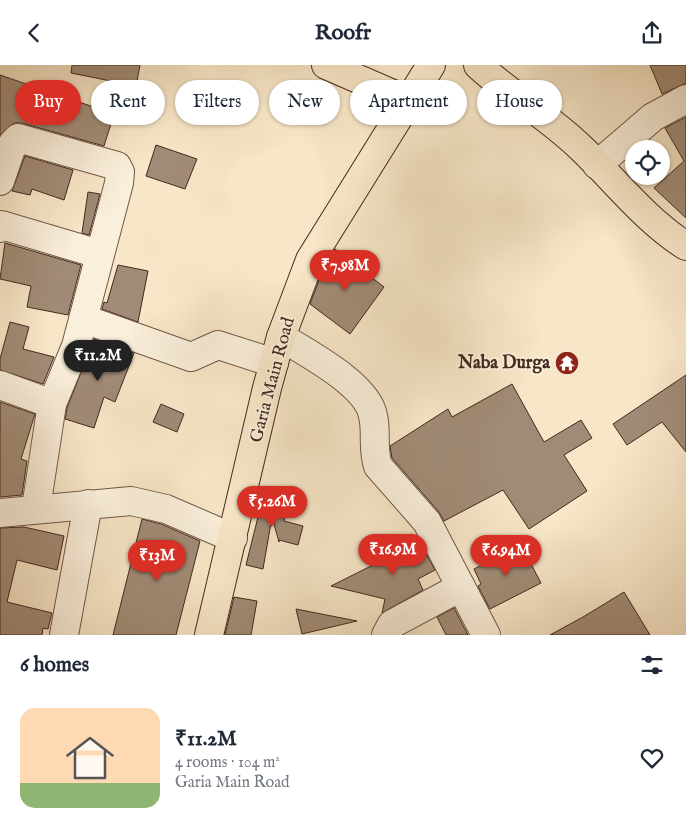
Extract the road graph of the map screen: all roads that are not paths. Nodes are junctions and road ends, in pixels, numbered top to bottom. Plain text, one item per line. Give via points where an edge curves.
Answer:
1 (326, 65) edge
2 (478, 65) edge
3 (432, 66) edge
4 (361, 80) edge
5 (423, 80) edge
6 (686, 99) edge
7 (394, 125) edge
8 (596, 165) junction
9 (0, 181) edge
10 (0, 228) edge
11 (686, 246) edge
12 (100, 254) junction
13 (84, 319) junction
14 (281, 337) junction
15 (274, 363) junction
16 (0, 385) edge
17 (52, 404) junction
18 (88, 504) junction
19 (36, 508) junction
20 (0, 513) edge
21 (233, 538) junction
22 (461, 587) junction
23 (64, 635) edge
24 (209, 635) edge
25 (386, 635) edge
26 (486, 635) edge

1 - 4 main road
2 - 8 main road via 546,117
3 - 5 main road, Garia Main Road
6 - 8 street via 653,117
7 - 14 main road, Garia Main Road via 310,261
8 - 11 main road via 643,213
9 - 12 street via 13,143 18,139 117,166 119,183
10 - 12 street via 1,225
12 - 13 street
13 - 15 street via 191,357 218,345
13 - 17 street
14 - 15 main road, Garia Main Road
14 - 22 street via 367,399 374,415 378,466 426,522
15 - 21 main road, Garia Main Road
16 - 17 street
17 - 19 street
18 - 19 street
18 - 21 street via 130,501 166,509
18 - 23 street
19 - 20 street
21 - 24 main road, Garia Main Road
22 - 25 street via 392,624
22 - 26 street

